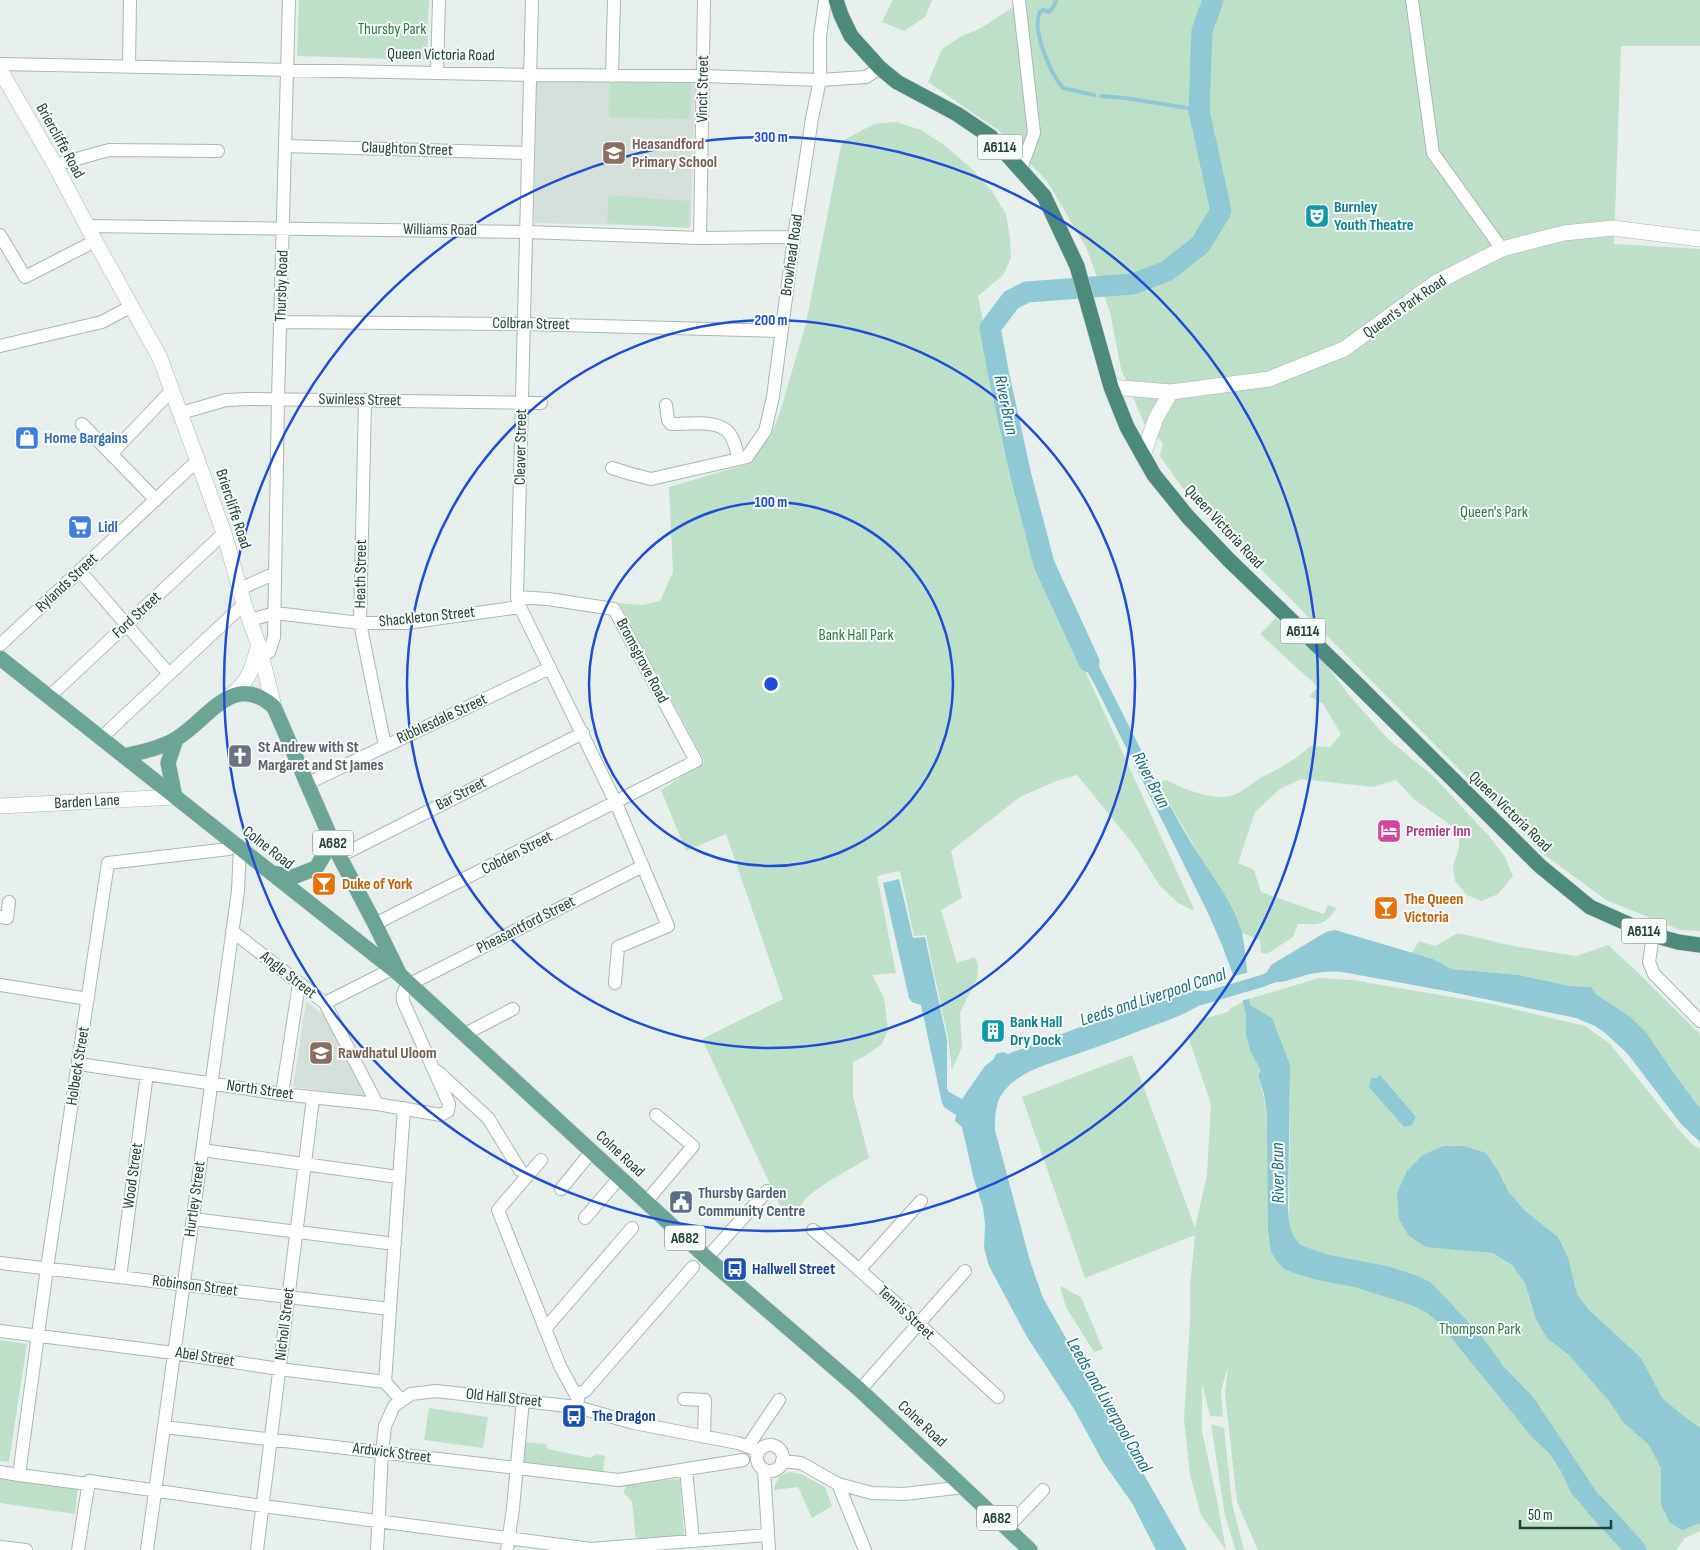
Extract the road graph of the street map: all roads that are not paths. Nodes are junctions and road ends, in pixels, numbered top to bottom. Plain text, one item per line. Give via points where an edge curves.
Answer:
1 (130, 0) edge
2 (289, 0) edge
3 (440, 0) edge
4 (532, 0) edge
5 (614, 0) edge
6 (704, 0) edge
7 (824, 0) edge
8 (836, 0) edge
9 (1019, 0) edge
10 (1412, 0) edge
11 (0, 64) edge
12 (876, 64) junction
13 (129, 67) junction
14 (0, 70) edge
15 (287, 70) junction
16 (437, 73) junction
17 (530, 75) junction
18 (612, 76) junction
19 (703, 76) junction
20 (820, 80) junction
21 (285, 146) junction
22 (218, 151) dead end
23 (528, 153) junction
24 (55, 165) junction
25 (1021, 169) junction
26 (87, 226) junction
27 (283, 228) junction
28 (526, 232) junction
29 (0, 235) edge
30 (794, 236) junction
31 (700, 238) junction
32 (1700, 239) edge
33 (95, 241) junction
34 (1502, 249) junction
35 (132, 306) junction
36 (281, 322) junction
37 (524, 324) junction
38 (782, 331) junction
39 (0, 346) edge
40 (1111, 387) junction
41 (172, 390) junction
42 (1171, 392) junction
43 (278, 399) junction
44 (365, 400) junction
45 (522, 403) junction
46 (541, 403) dead end
47 (666, 405) dead end
48 (181, 413) junction
49 (82, 424) dead end
50 (112, 453) junction
51 (1143, 455) junction
52 (739, 459) junction
53 (198, 460) junction
54 (612, 468) dead end
55 (156, 500) junction
56 (224, 533) junction
57 (80, 571) junction
58 (275, 572) junction
59 (242, 596) junction
60 (518, 602) junction
61 (275, 613) junction
62 (250, 620) junction
63 (360, 623) junction
64 (126, 625) junction
65 (0, 645) edge
66 (260, 651) junction
67 (0, 658) edge
68 (550, 668) junction
69 (170, 674) junction
70 (230, 696) junction
71 (49, 697) junction
72 (274, 707) junction
73 (583, 734) junction
74 (101, 738) junction
75 (176, 739) junction
76 (385, 746) junction
77 (124, 756) junction
78 (658, 782) joint
79 (306, 784) junction
80 (175, 797) junction
81 (616, 803) junction
82 (0, 806) edge
83 (327, 829) junction
84 (237, 846) junction
85 (340, 856) junction
86 (642, 866) junction
87 (270, 873) junction
88 (10, 902) dead end
89 (4, 920) edge
90 (375, 924) junction
91 (232, 931) junction
92 (1653, 935) junction
93 (1700, 945) edge
94 (400, 976) junction
95 (615, 983) dead end
96 (299, 984) junction
97 (0, 985) edge
98 (88, 999) junction
99 (325, 1003) junction
100 (513, 1009) dead end
101 (1700, 1021) edge
102 (465, 1034) junction
103 (78, 1064) junction
104 (434, 1069) junction
105 (147, 1074) junction
106 (212, 1083) junction
107 (282, 1094) junction
108 (313, 1098) junction
109 (377, 1104) junction
110 (404, 1108) junction
111 (656, 1115) dead end
112 (202, 1150) junction
113 (592, 1151) junction
114 (541, 1160) dead end
115 (305, 1164) junction
116 (520, 1170) dead end
117 (398, 1177) junction
118 (620, 1177) junction
119 (562, 1189) dead end
120 (767, 1191) dead end
121 (921, 1201) dead end
122 (646, 1202) junction
123 (586, 1218) dead end
124 (193, 1219) junction
125 (632, 1228) dead end
126 (813, 1230) dead end
127 (296, 1232) junction
128 (395, 1244) junction
129 (707, 1258) junction
130 (0, 1262) edge
131 (693, 1267) dead end
132 (47, 1268) junction
133 (860, 1269) junction
134 (965, 1271) dead end
135 (120, 1277) junction
136 (184, 1284) junction
137 (288, 1297) junction
138 (390, 1309) junction
139 (918, 1325) junction
140 (545, 1329) junction
141 (0, 1331) edge
142 (39, 1336) junction
143 (174, 1353) junction
144 (280, 1369) junction
145 (385, 1382) junction
146 (860, 1390) junction
147 (998, 1397) dead end
148 (684, 1399) dead end
149 (401, 1400) junction
150 (523, 1400) junction
151 (779, 1400) dead end
152 (576, 1401) junction
153 (164, 1427) junction
154 (704, 1437) junction
155 (271, 1439) junction
156 (754, 1449) junction
157 (382, 1452) junction
158 (743, 1460) dead end
159 (782, 1461) junction
160 (517, 1468) junction
161 (686, 1469) junction
162 (764, 1470) junction
163 (0, 1472) edge
164 (20, 1475) junction
165 (88, 1482) junction
166 (838, 1484) junction
167 (964, 1487) junction
168 (155, 1490) junction
169 (1044, 1490) dead end
170 (262, 1506) junction
171 (379, 1520) junction
172 (1007, 1528) junction
173 (767, 1535) junction
174 (693, 1541) junction
175 (508, 1544) edge
176 (0, 1547) edge
177 (26, 1550) edge
178 (78, 1550) edge
179 (147, 1550) edge
180 (257, 1550) edge
181 (377, 1550) edge
182 (768, 1550) edge
183 (865, 1550) edge
184 (1030, 1550) edge

1 - 13 street
2 - 15 street, Thursby Road
3 - 16 street
4 - 17 street, Cleaver Street
5 - 18 street
6 - 19 street, Vincit Street
7 - 20 street, Browhead Road
8 - 12 highway, A6114 via 852,36
9 - 25 street via 1034,133
10 - 34 street via 1433,153
11 - 13 street, Queen Victoria Road
12 - 20 street, Queen Victoria Road via 866,77
12 - 25 highway, Queen Victoria Road / A6114 via 897,82 957,114 991,137
13 - 15 street, Queen Victoria Road
14 - 24 street, Briercliffe Road
15 - 16 street, Queen Victoria Road
15 - 21 street, Thursby Road
16 - 17 street, Queen Victoria Road
17 - 18 street, Queen Victoria Road
17 - 23 street, Cleaver Street
18 - 19 street, Queen Victoria Road
19 - 20 street, Queen Victoria Road
19 - 31 street, Vincit Street
20 - 30 street, Browhead Road
21 - 23 street, Claughton Street
21 - 27 street, Thursby Road
22 - 24 street via 110,150
23 - 28 street, Cleaver Street
24 - 26 street, Briercliffe Road
25 - 40 highway, Queen Victoria Road / A6114 via 1044,196 1077,266
26 - 27 street, Williams Road
26 - 33 street, Briercliffe Road
27 - 28 street, Williams Road
27 - 36 street, Thursby Road
28 - 31 street, Williams Road
28 - 37 street, Cleaver Street
29 - 33 street via 25,276
30 - 31 street, Williams Road
30 - 38 street, Browhead Road
32 - 34 street, Queen's Park Road via 1613,228 1564,233
33 - 35 street, Briercliffe Road
34 - 42 street, Queen's Park Road via 1435,283 1344,349 1269,379
35 - 39 street via 102,322
35 - 41 street, Briercliffe Road via 160,358
36 - 37 street, Colbran Street
36 - 43 street, Thursby Road
37 - 38 street, Colbran Street
37 - 45 street, Cleaver Street
38 - 52 street, Browhead Road via 765,431 747,457
40 - 42 street, Queen's Park Road
40 - 51 highway, Queen Victoria Road / A6114 via 1127,427
41 - 48 street, Briercliffe Road
41 - 50 street
42 - 51 street via 1156,418
43 - 44 street, Swinless Street
43 - 48 street, Swinless Street via 226,400
43 - 58 street, Thursby Road
44 - 45 street, Swinless Street
44 - 63 street, Heath Street
45 - 46 street, Swinless Street
45 - 60 street, Cleaver Street
47 - 52 street via 671,424 707,424 726,430
48 - 53 street, Briercliffe Road
49 - 50 street
50 - 55 street
51 - 92 highway, Queen Victoria Road / A6114 via 1154,475 1201,532 1521,848 1590,907
52 - 54 street, Browhead Road via 652,479
53 - 55 street, Rylands Street
53 - 56 street, Briercliffe Road
55 - 57 street, Rylands Street
56 - 59 street, Briercliffe Road
56 - 64 street, Ford Street
57 - 64 street
57 - 65 street, Rylands Street
58 - 59 street
58 - 61 street, Thursby Road
59 - 62 street, Briercliffe Road
59 - 69 street
60 - 63 street, Shackleton Street via 406,623
60 - 68 street, Cleaver Street
60 - 78 street, Bromsgrove Road via 548,600 614,609 696,761
61 - 62 street
61 - 63 street, Shackleton Street
61 - 66 street, Thursby Road via 274,637 269,652
62 - 66 street, Briercliffe Road
63 - 76 street, Heath Street
64 - 69 street
64 - 71 street, Ford Street
66 - 70 street via 250,674
66 - 72 street, Briercliffe Road
67 - 71 main road
68 - 73 street, Cleaver Street
68 - 76 street, Ribblesdale Street
69 - 74 street
70 - 72 main road via 255,695
70 - 75 main road
71 - 74 main road
72 - 79 main road, Briercliffe Road / A682
73 - 81 street, Cleaver Street
73 - 85 street, Bar Street
74 - 77 main road
75 - 77 main road
75 - 80 main road via 168,763
76 - 79 street, Ribblesdale Street
77 - 80 main road, Colne Road
78 - 81 street, Cobden Street
79 - 83 main road, Briercliffe Road / A682
80 - 82 street, Barden Lane
80 - 84 main road, Colne Road / A682
81 - 86 street, Cleaver Street
81 - 90 street, Cobden Street
83 - 85 main road, Briercliffe Road / A682
83 - 87 main road, A682 via 324,855 316,868 293,877
84 - 87 main road, Colne Road / A682
84 - 91 street, Hurtley Street via 238,891
84 - 98 street, Holbeck Street via 108,863
85 - 90 main road, Briercliffe Road / A682
86 - 94 street, Pheasantford Street
86 - 95 street, Cleaver Street via 668,926 618,947
87 - 94 main road, Colne Road / A682
88 - 89 street
90 - 94 main road, Briercliffe Road / A682
91 - 96 street, Angle Street
91 - 106 street, Hurtley Street
92 - 93 highway, Queen Victoria Road / A6114
92 - 101 street via 1650,962 1654,974
94 - 99 street, Pheasantford Street
94 - 102 main road, Colne Road / A682
94 - 104 street via 403,1001
96 - 99 street, Angle Street
96 - 107 street
97 - 98 street
98 - 103 street, Holbeck Street
99 - 109 street, Angle Street
100 - 102 street
102 - 113 main road, Colne Road / A682
103 - 105 street, North Street
103 - 132 street, Holbeck Street
104 - 110 street, North Street via 449,1104 448,1111 441,1115
104 - 116 street via 488,1118
105 - 106 street, North Street
105 - 135 street, Wood Street
106 - 107 street, North Street
106 - 112 street, Hurtley Street
107 - 108 street, North Street
108 - 109 street, North Street
108 - 115 street, Nicholl Street
109 - 110 street, North Street
110 - 117 street
111 - 122 street via 692,1146
112 - 115 street
112 - 124 street, Hurtley Street
113 - 118 main road, Colne Road / A682
113 - 119 street
114 - 140 street via 498,1210
115 - 117 street
115 - 127 street, Nicholl Street
117 - 128 street
118 - 122 main road, Colne Road / A682
118 - 123 street
120 - 129 street
121 - 133 street
122 - 129 main road, Colne Road / A682
124 - 127 street
124 - 136 street, Hurtley Street
125 - 140 street
126 - 133 street, Tennis Street
127 - 128 street
127 - 137 street, Nicholl Street
128 - 138 street
129 - 146 main road, Colne Road / A682
130 - 132 street, Robinson Street
131 - 152 street
132 - 135 street, Robinson Street
132 - 142 street, Holbeck Street
133 - 139 street, Tennis Street
134 - 139 street
135 - 136 street, Robinson Street
136 - 137 street, Robinson Street
136 - 143 street, Hurtley Street
137 - 138 street, Robinson Street
137 - 144 street, Nicholl Street
138 - 145 street
139 - 146 street
139 - 147 street, Tennis Street
140 - 152 street
141 - 142 street, Abel Street
142 - 143 street, Abel Street
142 - 164 street, Holbeck Street
143 - 144 street, Abel Street
143 - 153 street, Hurtley Street
144 - 145 street, Abel Street
144 - 155 street, Nicholl Street
145 - 149 street
146 - 167 main road, Colne Road / A682
148 - 154 street via 705,1400
149 - 150 street, Old Hall Street via 411,1394 436,1391
149 - 157 street via 394,1406 385,1426
150 - 152 street, Old Hall Street
150 - 160 street
151 - 156 street
152 - 154 street, Old Hall Street via 634,1423
153 - 155 street, Ardwick Street
153 - 168 street, Hurtley Street
154 - 156 street, Old Hall Street
155 - 157 street, Ardwick Street
155 - 170 street, Nicholl Street
156 - 159 street via 767,1445 776,1447
156 - 162 street
157 - 160 street, Ardwick Street
157 - 171 street
158 - 161 street, Ardwick Street
159 - 162 street via 776,1469
159 - 166 street via 801,1463
160 - 161 street, Ardwick Street via 619,1480
160 - 175 street
161 - 174 street
162 - 173 street
163 - 164 street
164 - 165 street
165 - 168 street
165 - 178 street
166 - 167 street via 872,1493 904,1494
166 - 183 street
167 - 172 main road, Colne Road / A682
168 - 170 street
168 - 179 street, Hurtley Street
169 - 172 street
170 - 171 street
170 - 180 street, Nicholl Street
171 - 175 street
171 - 181 street
172 - 184 main road, Colne Road / A682
173 - 174 street
173 - 182 street
174 - 175 street via 591,1549
176 - 177 street

